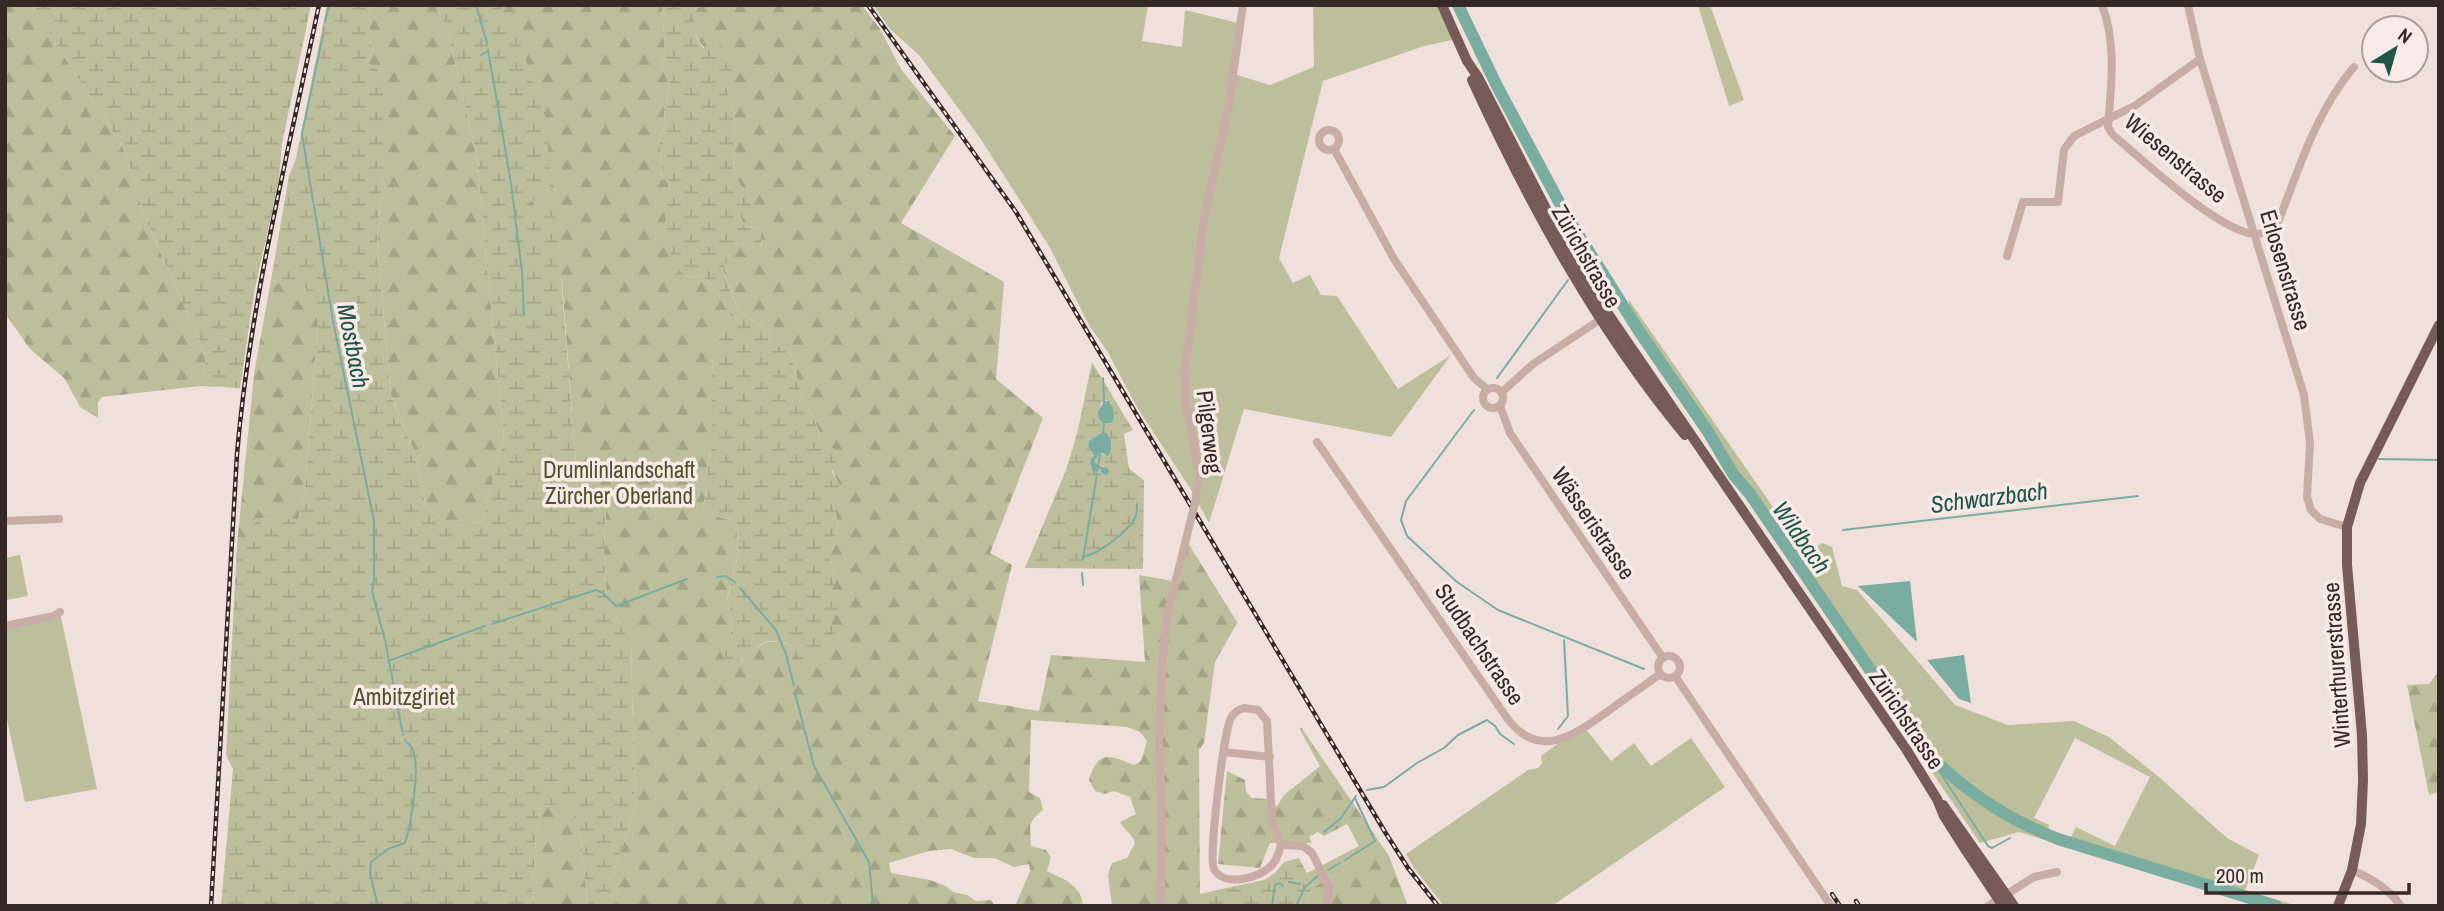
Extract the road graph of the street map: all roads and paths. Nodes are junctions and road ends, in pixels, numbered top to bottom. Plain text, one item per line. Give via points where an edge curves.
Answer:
1 (1243, 5) edge
2 (1442, 5) edge
3 (2102, 5) edge
4 (2188, 5) edge
5 (2200, 59) junction
6 (1467, 61) junction
7 (2354, 67) dead end
8 (2108, 121) junction
9 (1334, 149) dead end
10 (2254, 234) junction
11 (2007, 256) dead end
12 (1605, 317) junction
13 (2439, 325) edge
14 (1487, 389) junction
15 (1502, 392) junction
16 (1500, 406) junction
17 (1317, 442) dead end
18 (60, 519) dead end
19 (5, 521) edge
20 (2347, 527) junction
21 (60, 612) dead end
22 (5, 626) edge
23 (1663, 658) junction
24 (1660, 674) junction
25 (1675, 676) junction
26 (1224, 752) junction
27 (1270, 757) junction
28 (1281, 845) junction
29 (2352, 870) junction
30 (2057, 872) dead end
31 (2002, 899) edge
32 (1161, 906) edge
33 (1325, 906) edge
34 (1831, 906) edge
35 (1988, 906) edge
36 (2014, 906) edge
37 (2338, 906) edge
38 (2401, 906) edge

1 - 32 street, Pilgerweg, bridge via 1228,110 1204,219 1185,370 1198,485 1166,620 1159,741
2 - 6 main road, Zürichstrasse
3 - 8 street, Wiesenstrasse via 2112,70
4 - 5 street, Erlosenstrasse
5 - 8 street
5 - 10 street, Erlosenstrasse
6 - 12 main road, Zürichstrasse
6 - 12 main road, Zürichstrasse via 1478,93 1557,246
7 - 10 street via 2323,113 2279,220 2263,233
8 - 10 street, Wiesenstrasse via 2113,135 2214,218
8 - 11 street via 2074,136 2064,150 2058,202 2023,202
9 - 14 street via 1394,260 1474,377
10 - 20 street, Erlosenstrasse via 2304,395 2310,443 2307,498 2320,519
12 - 15 street via 1534,364
12 - 31 main road, Zürichstrasse via 1656,397 1702,453 1906,749 1965,849
13 - 20 main road, Winterthurerstrasse via 2360,483
14 - 15 street
14 - 16 street via 1485,404
15 - 16 street
16 - 23 street, Wässeristrasse via 1510,433
17 - 24 street, Studbachstrasse via 1507,718 1523,734 1545,741 1570,737
18 - 19 street
20 - 29 main road, Winterthurerstrasse via 2363,768 2361,824
21 - 22 street
23 - 24 street
23 - 25 street via 1678,661 1680,670
24 - 25 street
25 - 34 street
26 - 27 street
26 - 27 street via 1232,716 1249,708 1262,713 1267,721
26 - 28 street via 1213,868 1228,878 1254,876 1271,866
27 - 28 street via 1272,821
28 - 33 street via 1301,845 1312,853 1329,887
29 - 37 main road, Winterthurerstrasse
29 - 38 street via 2388,890
30 - 31 street via 2034,877
31 - 35 street
31 - 36 main road, Zürichstrasse

